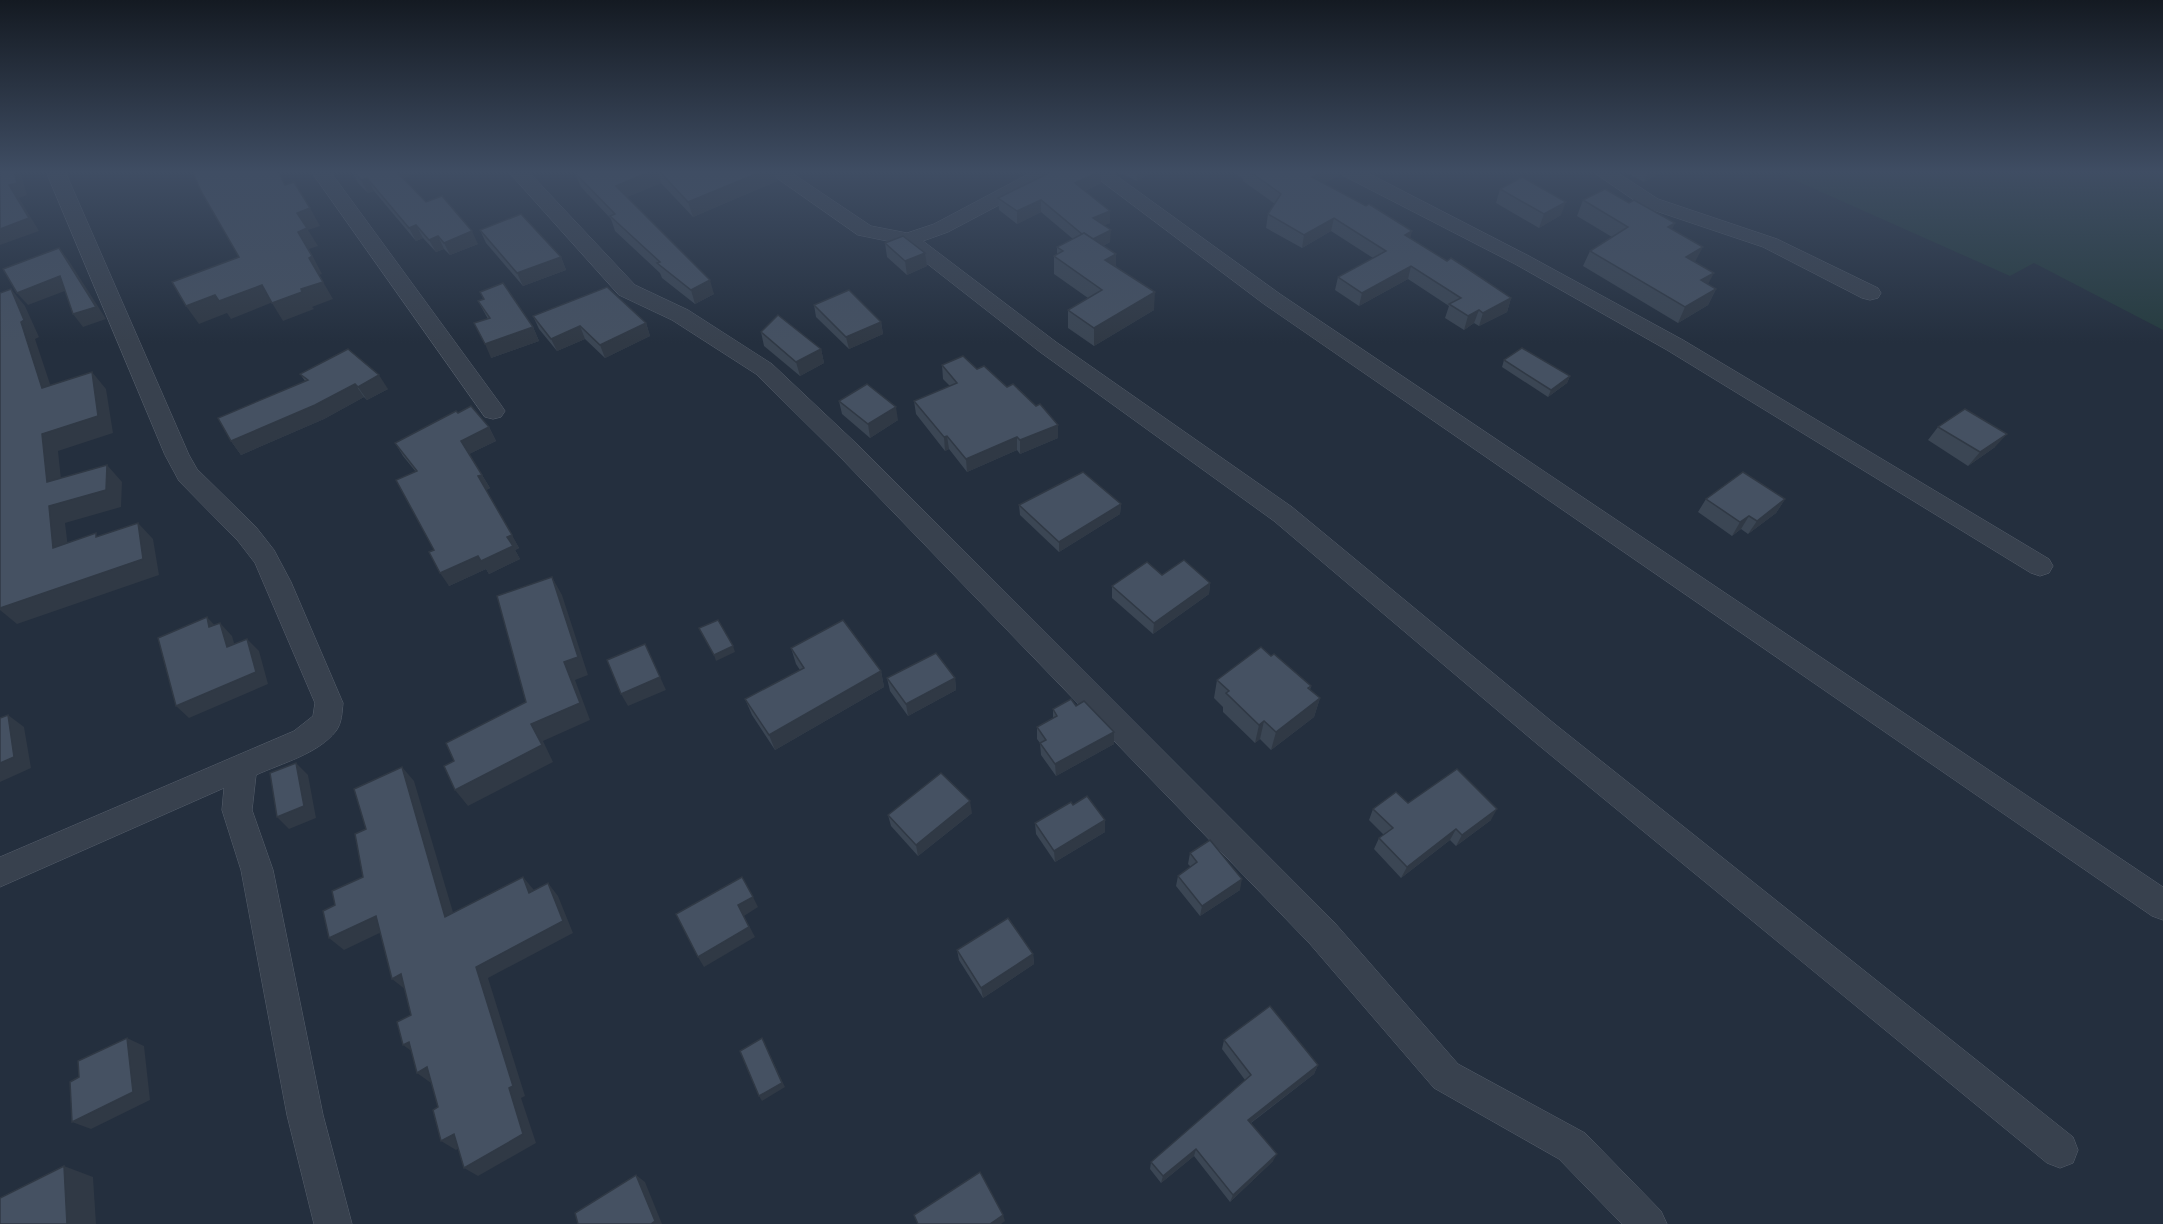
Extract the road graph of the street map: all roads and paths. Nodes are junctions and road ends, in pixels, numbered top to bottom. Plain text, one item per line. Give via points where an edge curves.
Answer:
1 (80, 228) edge
2 (361, 228) edge
3 (570, 228) edge
4 (861, 228) edge
5 (941, 228) edge
6 (1175, 228) edge
7 (1460, 228) edge
8 (1726, 228) edge
9 (908, 239) junction
10 (1870, 293) dead end
11 (493, 411) dead end
12 (2040, 566) dead end
13 (242, 767) junction
14 (0, 872) edge
15 (2163, 905) edge
16 (2060, 1150) dead end
17 (333, 1224) edge
18 (1648, 1224) edge

1 - 13 street via 177,455 188,475 247,534 265,558 329,703 326,722 304,740
2 - 11 street
3 - 18 street via 627,290 680,315 764,369 851,453 1322,933 1446,1076 1572,1146
4 - 9 street
5 - 9 street
6 - 15 street via 1272,299
7 - 12 street via 1675,345
8 - 10 street via 1770,243
9 - 16 street via 1048,347 1283,514 1555,741
13 - 14 street
13 - 17 street via 237,810 257,870 305,1115

